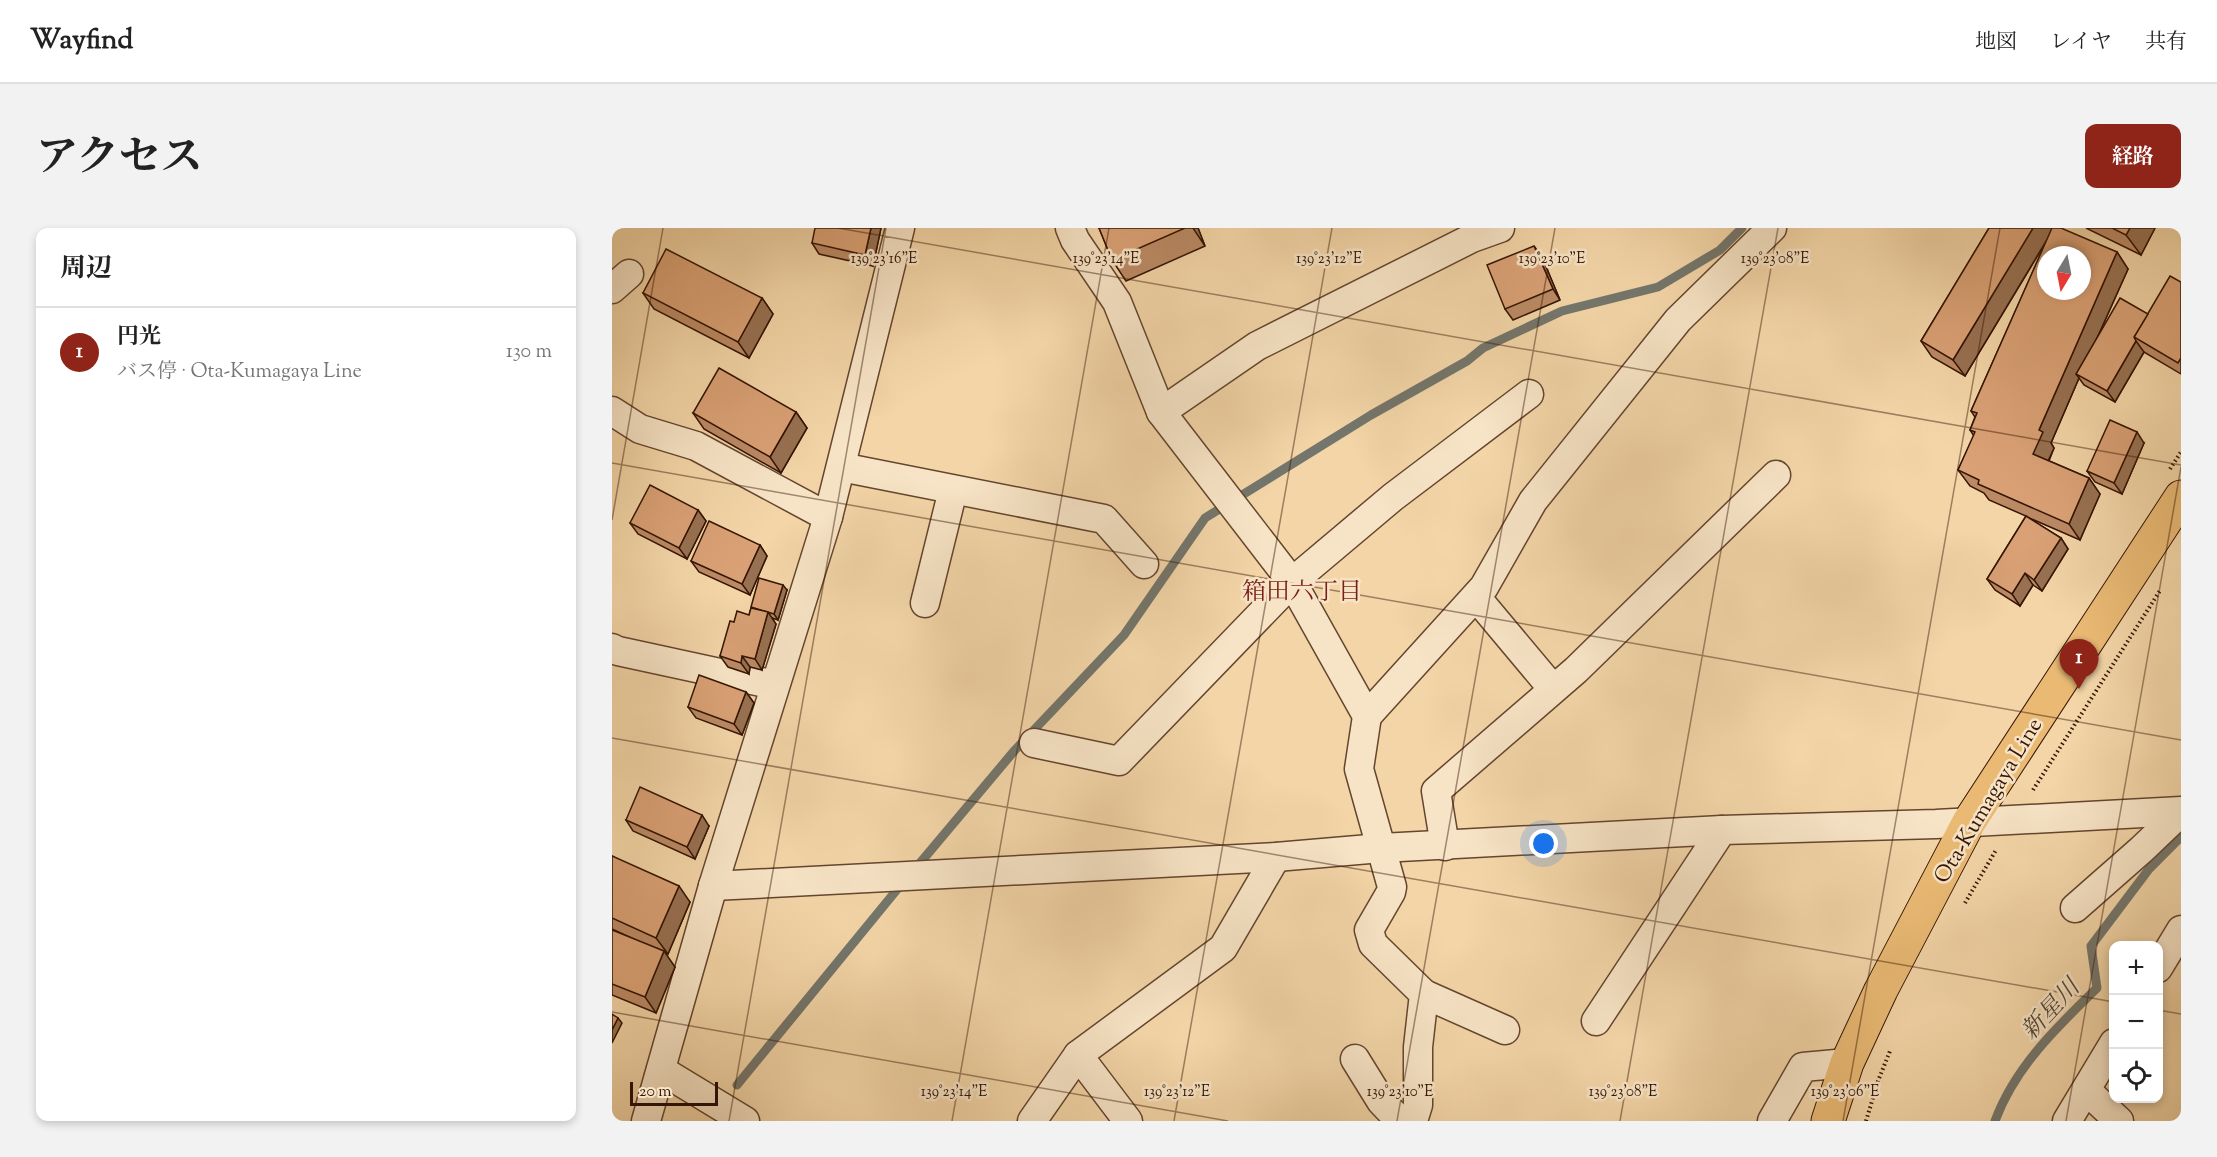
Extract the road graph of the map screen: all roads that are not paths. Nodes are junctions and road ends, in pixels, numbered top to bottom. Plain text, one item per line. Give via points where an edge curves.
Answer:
1 (900, 228) edge
2 (1070, 228) edge
3 (1500, 228) edge
4 (1772, 228) edge
5 (1530, 394) dead end
6 (612, 411) edge
7 (1161, 412) junction
8 (841, 467) junction
9 (1776, 475) dead end
10 (953, 490) junction
11 (2181, 497) edge
12 (828, 517) junction
13 (1144, 564) dead end
14 (1292, 582) junction
15 (1476, 597) junction
16 (925, 603) dead end
17 (612, 648) edge
18 (775, 685) junction
19 (1553, 689) junction
20 (1367, 716) junction
21 (1034, 743) dead end
22 (2181, 811) edge
23 (1969, 822) junction
24 (1722, 830) junction
25 (1445, 846) junction
26 (1381, 849) junction
27 (1276, 857) junction
28 (713, 886) junction
29 (2075, 908) dead end
30 (2181, 930) edge
31 (2163, 960) edge
32 (1424, 994) junction
33 (1596, 1021) dead end
34 (1505, 1030) dead end
35 (2110, 1049) edge
36 (1078, 1055) junction
37 (1355, 1059) dead end
38 (1847, 1063) junction
39 (661, 1070) junction
40 (2086, 1090) junction
41 (646, 1121) edge
42 (745, 1121) edge
43 (1032, 1121) edge
44 (1128, 1121) edge
45 (1400, 1121) edge
46 (1413, 1121) edge
47 (1772, 1121) edge
48 (1828, 1121) edge
49 (2067, 1121) edge
50 (2119, 1121) edge

1 - 8 street
2 - 7 street via 1117,302
3 - 7 street via 1472,238 1257,346
4 - 15 street via 1671,329 1533,501
5 - 14 street via 1393,497
6 - 12 street via 640,429 696,446
7 - 14 street
8 - 10 street
8 - 12 street
9 - 19 street
10 - 13 street via 1104,519
10 - 16 street
11 - 23 main road, Ota-Kumagaya Line
12 - 18 street
14 - 20 street
14 - 21 street via 1119,761
15 - 19 street
15 - 20 street
17 - 18 street
18 - 28 street
19 - 25 street via 1436,791
20 - 26 street via 1359,769
22 - 23 street
22 - 29 street
23 - 24 street
23 - 38 main road, Ota-Kumagaya Line
24 - 25 street
24 - 33 street
25 - 26 street
26 - 27 street
26 - 32 street via 1392,887 1369,930 1370,937
27 - 28 street
27 - 36 street via 1223,948
28 - 39 street
30 - 31 street
32 - 34 street
32 - 46 street via 1418,1047 1418,1105
35 - 40 street
36 - 43 street
36 - 44 street
37 - 45 street via 1381,1101
38 - 47 street via 1803,1067
38 - 48 main road, Ota-Kumagaya Line
39 - 41 street
39 - 42 street
40 - 49 street
40 - 50 street

